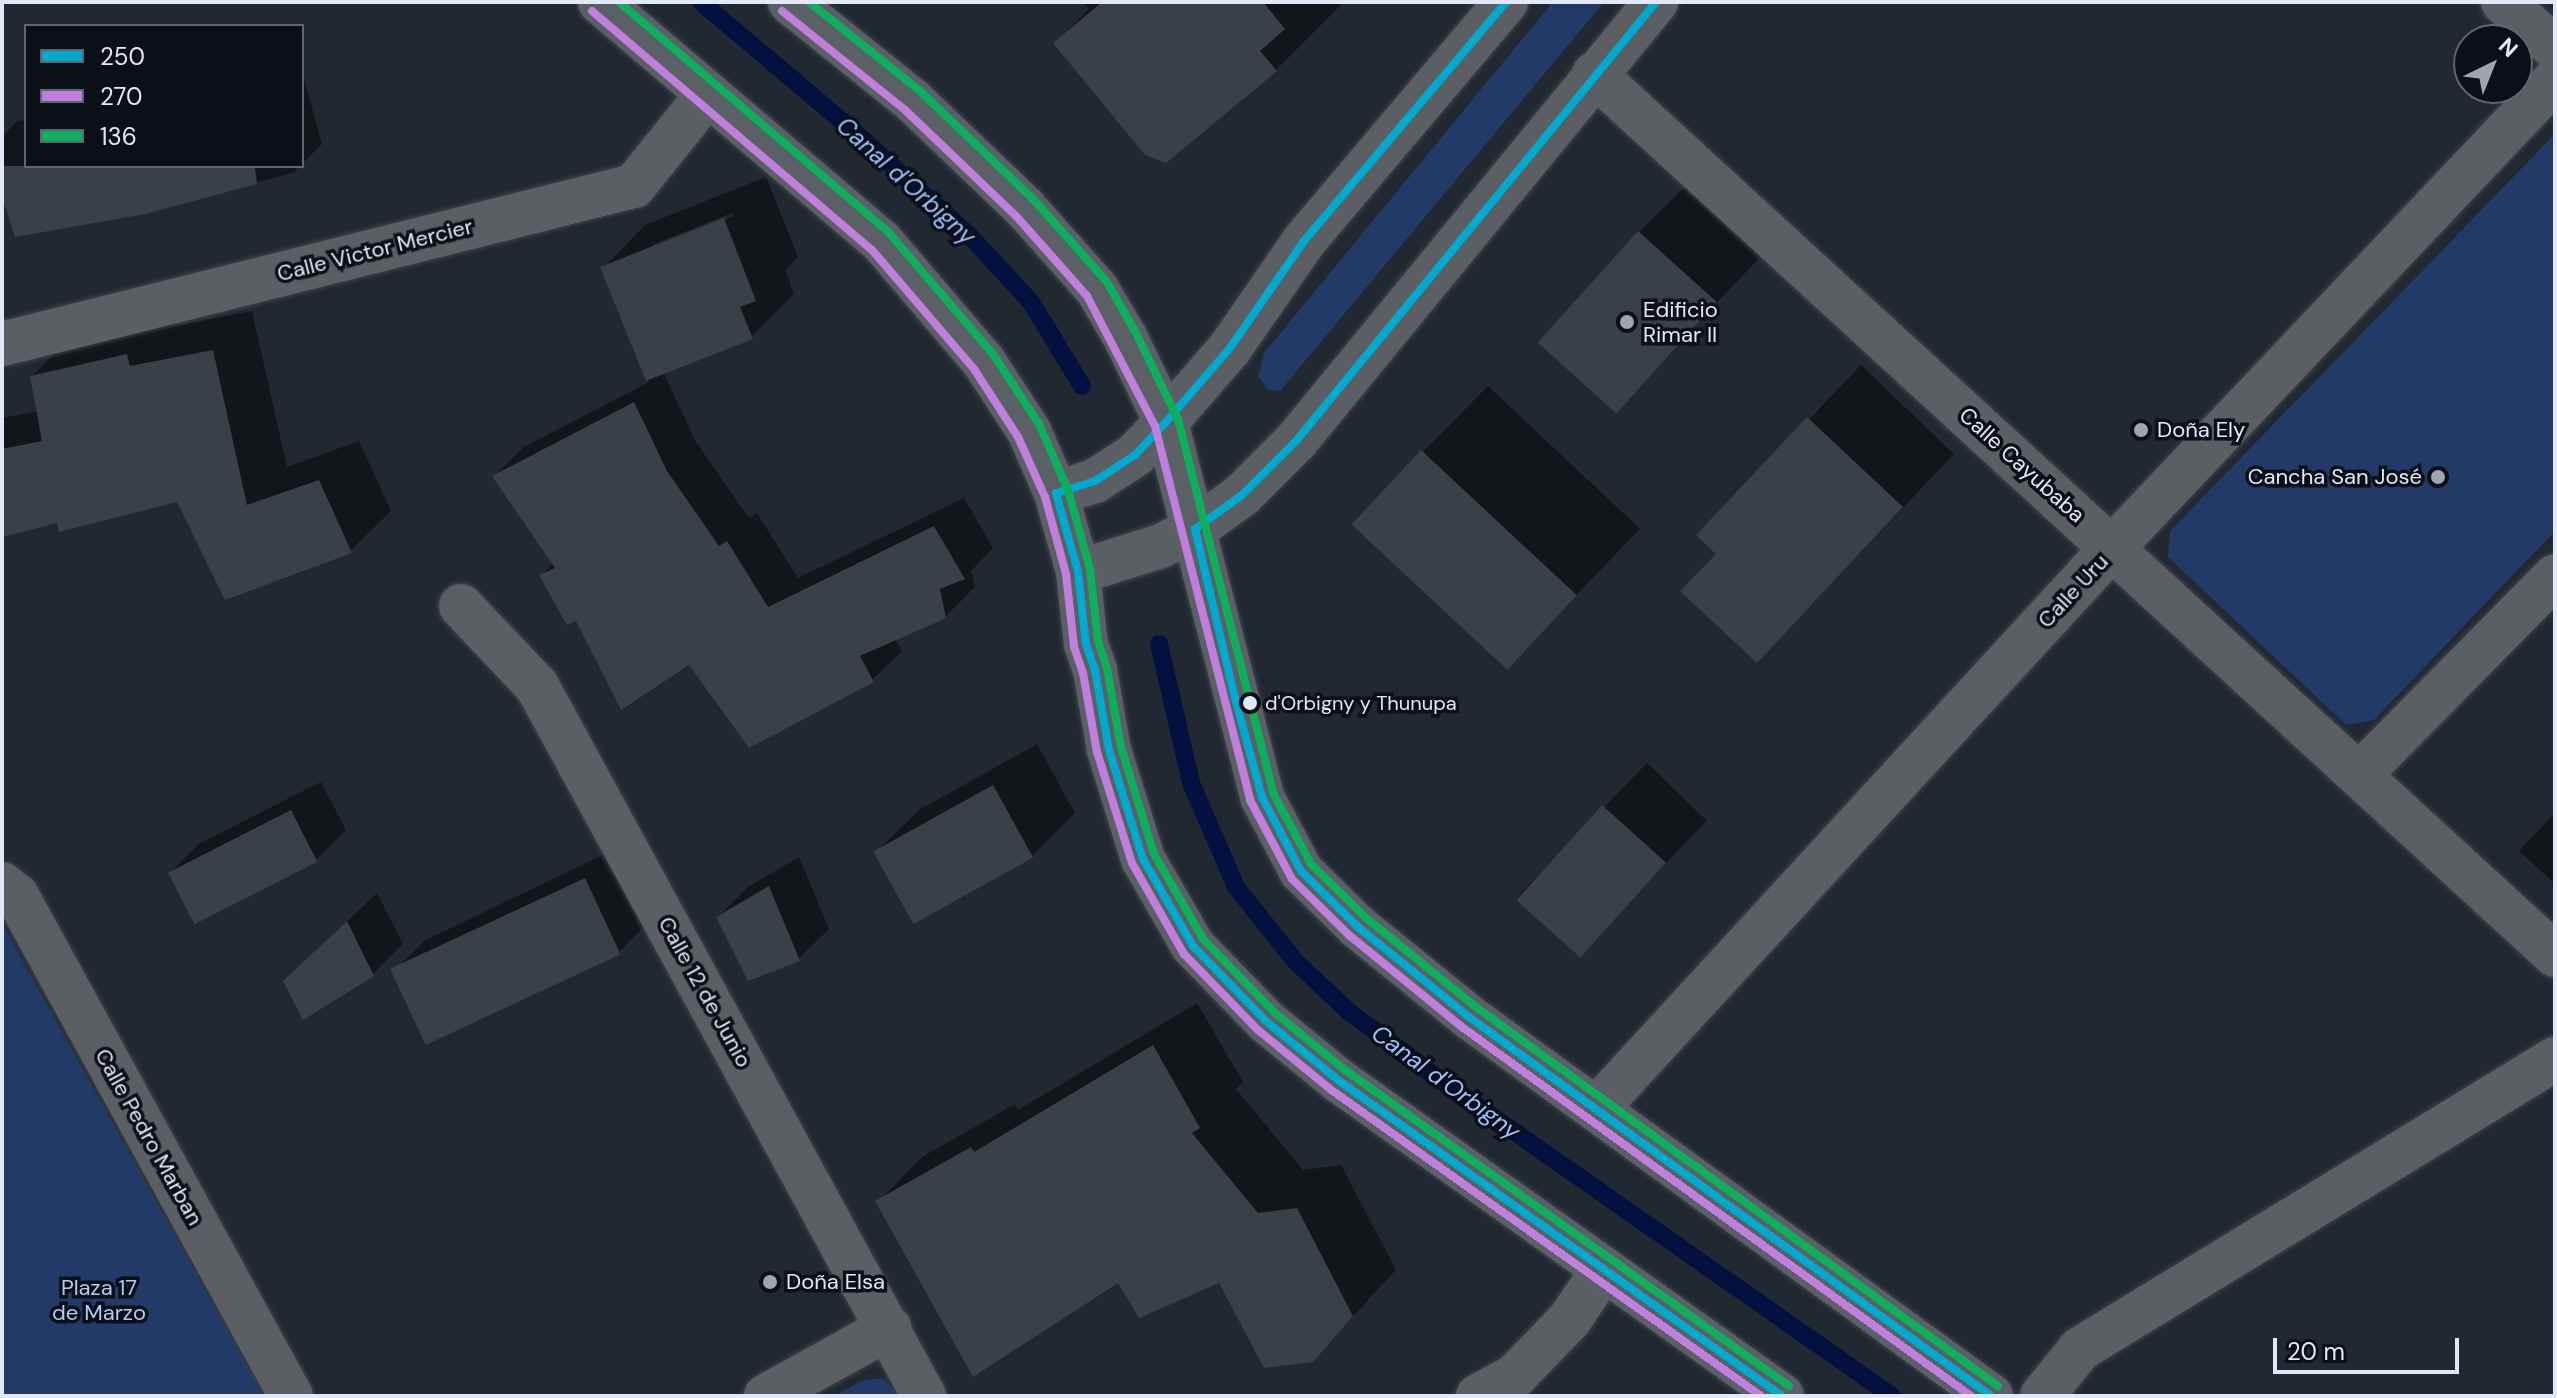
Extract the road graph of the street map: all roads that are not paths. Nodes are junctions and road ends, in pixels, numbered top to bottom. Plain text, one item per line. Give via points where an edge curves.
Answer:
1 (600, 2) edge
2 (790, 2) edge
3 (1506, 2) edge
4 (1656, 2) edge
5 (2503, 2) edge
6 (2555, 48) edge
7 (1594, 74) junction
8 (2555, 80) edge
9 (708, 94) junction
10 (2, 344) edge
11 (1166, 422) junction
12 (1056, 493) junction
13 (1195, 529) junction
14 (2112, 548) junction
15 (1078, 572) junction
16 (2555, 576) edge
17 (461, 606) dead end
18 (2359, 775) junction
19 (2, 884) edge
20 (2555, 955) edge
21 (2555, 1059) edge
22 (1597, 1108) junction
23 (1603, 1270) junction
24 (889, 1328) junction
25 (291, 1396) edge
26 (766, 1396) edge
27 (924, 1396) edge
28 (1478, 1396) edge
29 (1782, 1396) edge
30 (1991, 1396) edge
31 (2042, 1396) edge

1 - 9 main road
2 - 11 main road via 912,100 1025,208 1097,289 1136,355
3 - 11 street via 1304,241 1230,348
4 - 7 street
5 - 6 street
7 - 13 street via 1296,441 1242,495
7 - 14 street, Calle Cayubaba
8 - 14 street, Calle Uru
9 - 10 street, Calle Victor Mercier via 634,186
9 - 12 main road via 881,241 984,362 1029,431
11 - 12 street via 1135,455 1095,481
11 - 13 main road
12 - 15 main road
13 - 15 street via 1161,546
13 - 22 main road via 1262,797 1301,871 1358,927 1469,1017
14 - 18 street, Calle Cayubaba
14 - 22 street, Calle Uru
15 - 23 main road via 1086,644 1113,764 1143,859 1193,946 1267,1022 1338,1080
16 - 18 street
17 - 24 street, Calle 12 de Junio via 537,686
18 - 20 street, Calle Cayubaba
19 - 25 street, Calle Pedro Marban via 17,896
21 - 31 street via 2080,1349
22 - 30 main road
23 - 28 street via 1570,1319 1515,1376
23 - 29 main road
24 - 26 street
24 - 27 street, Calle 12 de Junio

